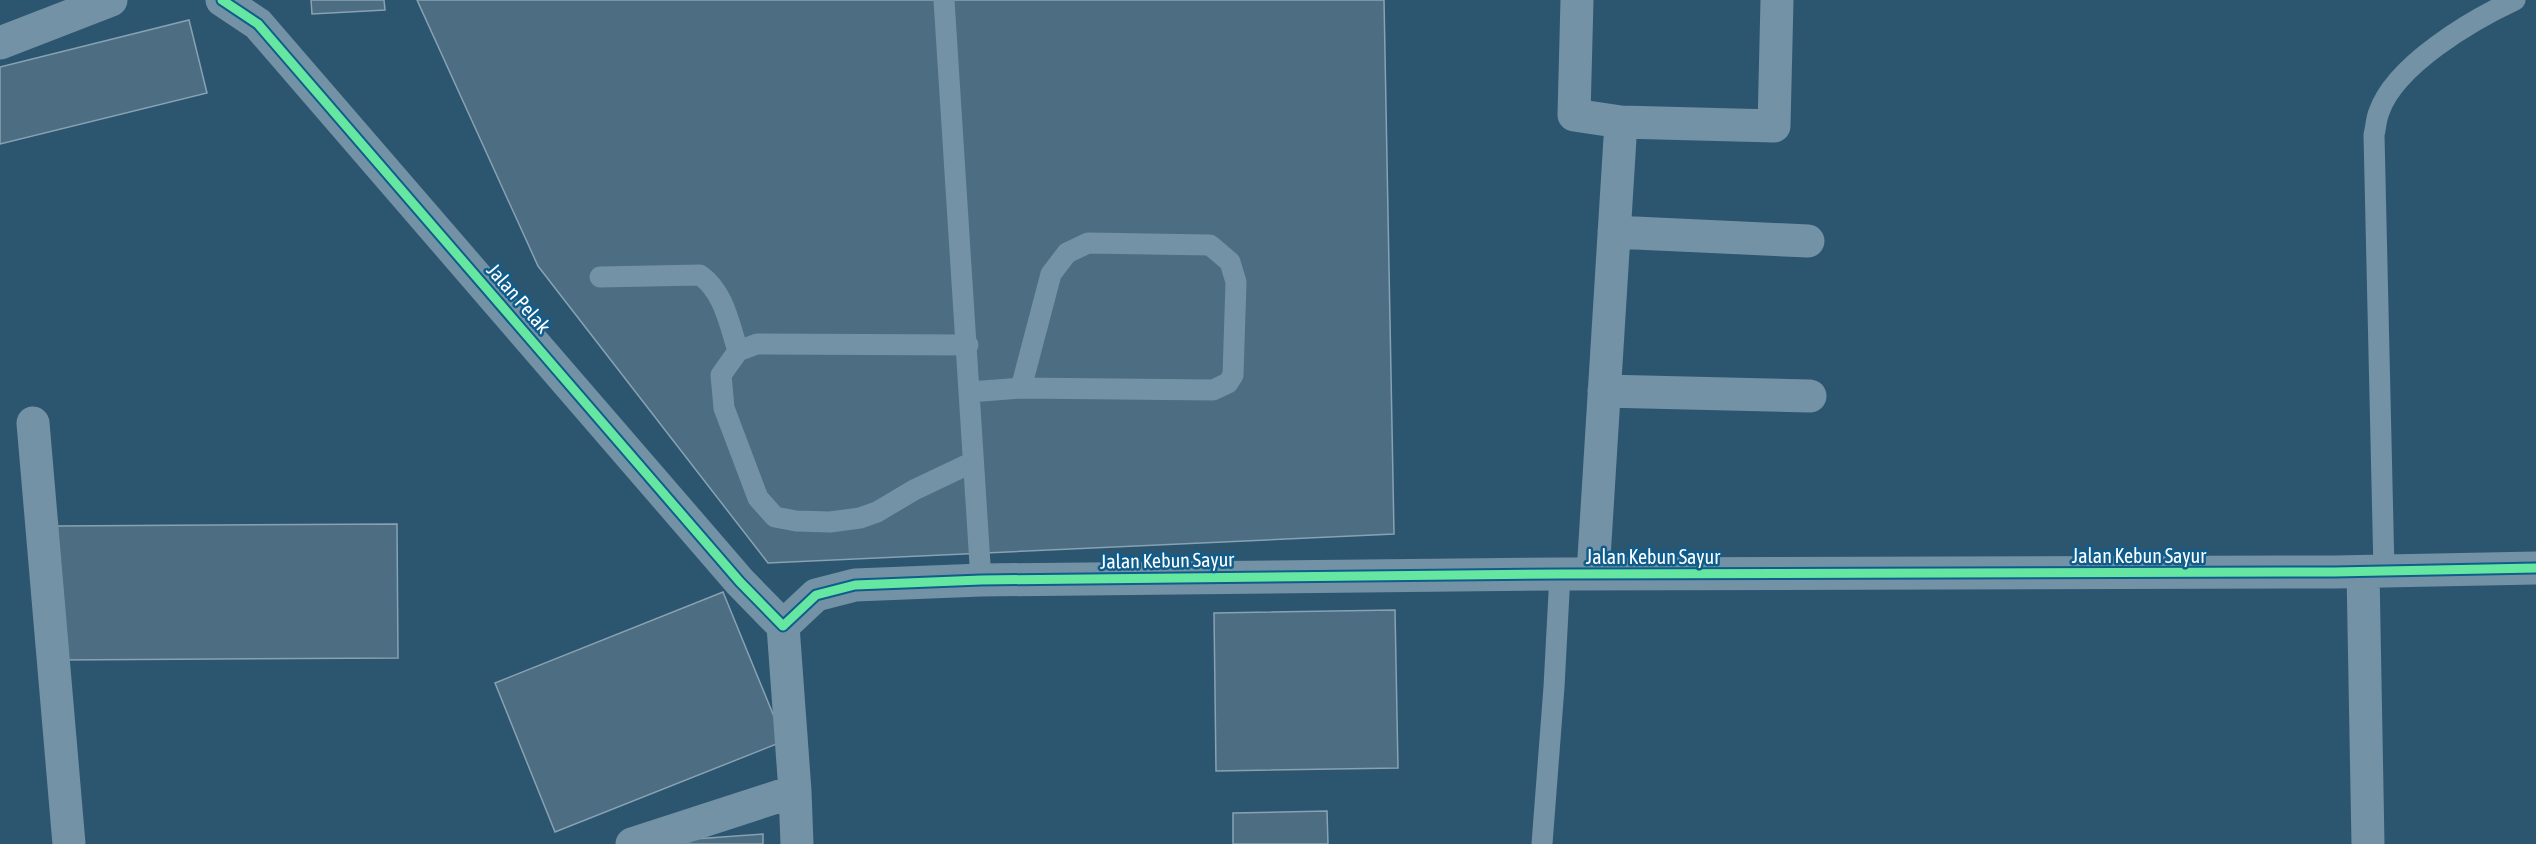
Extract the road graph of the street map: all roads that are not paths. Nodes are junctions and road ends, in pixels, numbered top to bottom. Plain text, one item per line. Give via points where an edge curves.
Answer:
1 (111, 0) edge
2 (222, 0) edge
3 (944, 0) edge
4 (1577, 0) edge
5 (1777, 0) edge
6 (2515, 0) edge
7 (0, 43) edge
8 (1621, 123) junction
9 (1614, 232) junction
10 (1808, 241) dead end
11 (600, 277) dead end
12 (968, 345) junction
13 (738, 351) junction
14 (1021, 388) junction
15 (1604, 391) junction
16 (970, 392) junction
17 (1810, 396) dead end
18 (33, 423) dead end
19 (973, 462) junction
20 (2536, 568) edge
21 (2374, 571) junction
22 (1560, 574) junction
23 (1593, 574) junction
24 (981, 580) junction
25 (783, 626) junction
26 (795, 791) junction
27 (69, 844) edge
28 (632, 844) edge
29 (797, 844) edge
30 (1542, 844) edge
31 (2368, 844) edge

1 - 7 street
2 - 25 street, Jalan Pelak via 258,24 740,582
3 - 12 lane
4 - 8 street via 1574,116
5 - 8 street via 1774,126
6 - 21 lane via 2478,17 2444,40 2408,71 2379,112 2374,135
8 - 9 street
9 - 10 street
9 - 15 street
11 - 13 lane via 700,275 713,284 721,299
12 - 13 lane via 757,345
12 - 16 lane
13 - 19 lane via 722,375 724,408 758,498 775,517 830,522 860,518
14 - 14 lane via 1213,390 1228,383 1233,375 1236,282 1230,262 1210,245 1088,243 1067,253 1051,274
14 - 16 lane
15 - 17 street
15 - 23 street
16 - 19 lane
18 - 27 street
19 - 24 lane
20 - 21 street, Jalan Kebun Sayur
21 - 23 street, Jalan Kebun Sayur
21 - 31 street
22 - 23 street, Jalan Kebun Sayur
22 - 24 street, Jalan Kebun Sayur
22 - 30 lane
24 - 25 street, Jalan Kebun Sayur via 855,585 816,595
25 - 26 street
26 - 28 street
26 - 29 street

